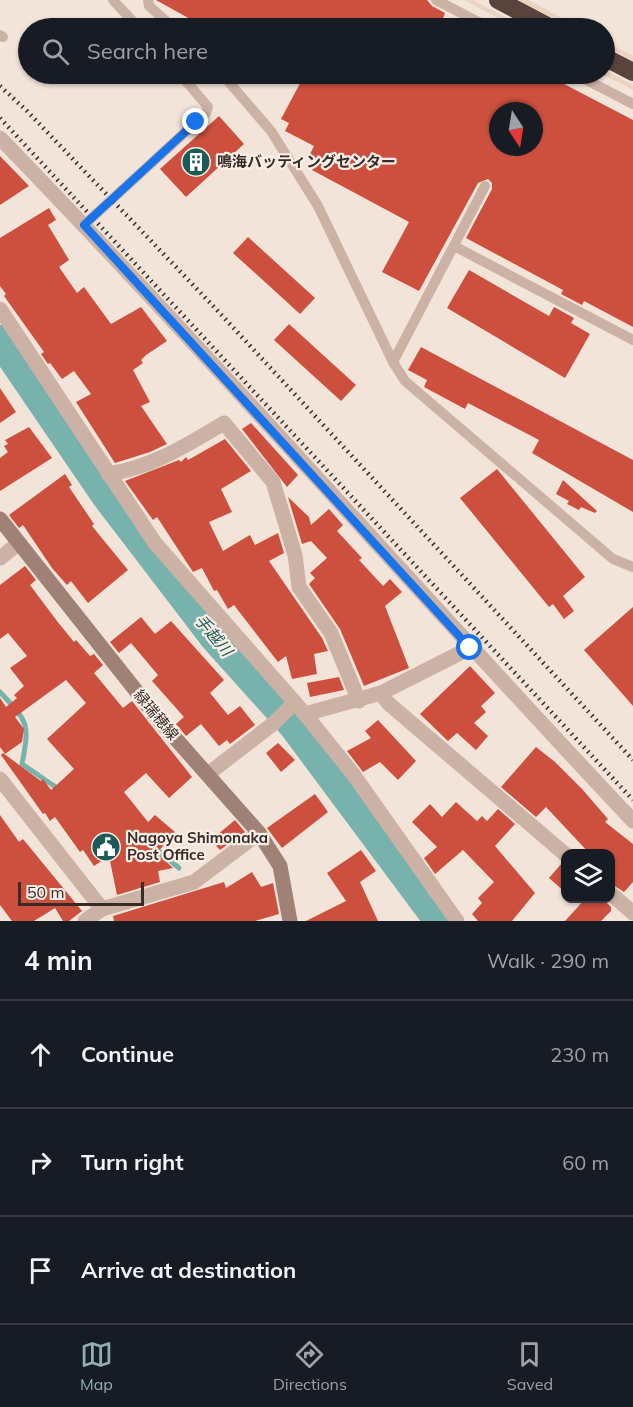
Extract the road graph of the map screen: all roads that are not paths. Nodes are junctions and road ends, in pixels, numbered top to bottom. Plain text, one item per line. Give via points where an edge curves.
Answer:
1 (114, 0) edge
2 (148, 0) edge
3 (436, 0) edge
4 (498, 0) edge
5 (130, 18) edge
6 (163, 18) edge
7 (471, 18) edge
8 (532, 18) edge
9 (615, 63) edge
10 (633, 72) edge
11 (189, 84) edge
12 (231, 84) edge
13 (594, 84) edge
14 (633, 104) edge
15 (0, 138) edge
16 (485, 186) dead end
17 (84, 225) junction
18 (454, 246) junction
19 (0, 309) edge
20 (633, 340) edge
21 (393, 362) junction
22 (108, 474) junction
23 (0, 519) edge
24 (19, 543) junction
25 (0, 558) edge
26 (633, 567) edge
27 (470, 648) junction
28 (381, 693) junction
29 (359, 701) junction
30 (297, 707) junction
31 (208, 774) junction
32 (0, 778) edge
33 (633, 821) edge
34 (259, 833) junction
35 (561, 851) edge
36 (615, 897) edge
37 (102, 909) junction
38 (633, 913) edge
39 (85, 921) edge
40 (290, 921) edge
41 (457, 921) edge

1 - 5 lane
2 - 6 lane
3 - 7 lane
4 - 8 highway
9 - 10 highway
11 - 17 lane via 204,100 206,113
12 - 21 lane via 271,131 318,206
13 - 14 lane
15 - 17 street
16 - 18 lane
17 - 27 street
18 - 20 lane
18 - 21 lane
19 - 22 street
21 - 26 lane via 405,381 613,559
22 - 29 street via 130,471 172,453 224,423 273,482 296,555 299,587 332,633
22 - 30 street via 155,543
23 - 24 main road, 緑瑞穂線
24 - 25 street
24 - 31 main road, 緑瑞穂線 via 126,680
27 - 28 street
27 - 33 street
28 - 29 street
28 - 35 street
29 - 30 street
30 - 31 street
30 - 41 street via 353,774
31 - 34 main road, 緑瑞穂線
32 - 37 street
34 - 37 street via 194,882
34 - 40 main road, 緑瑞穂線 via 280,866
36 - 38 street
37 - 39 street

